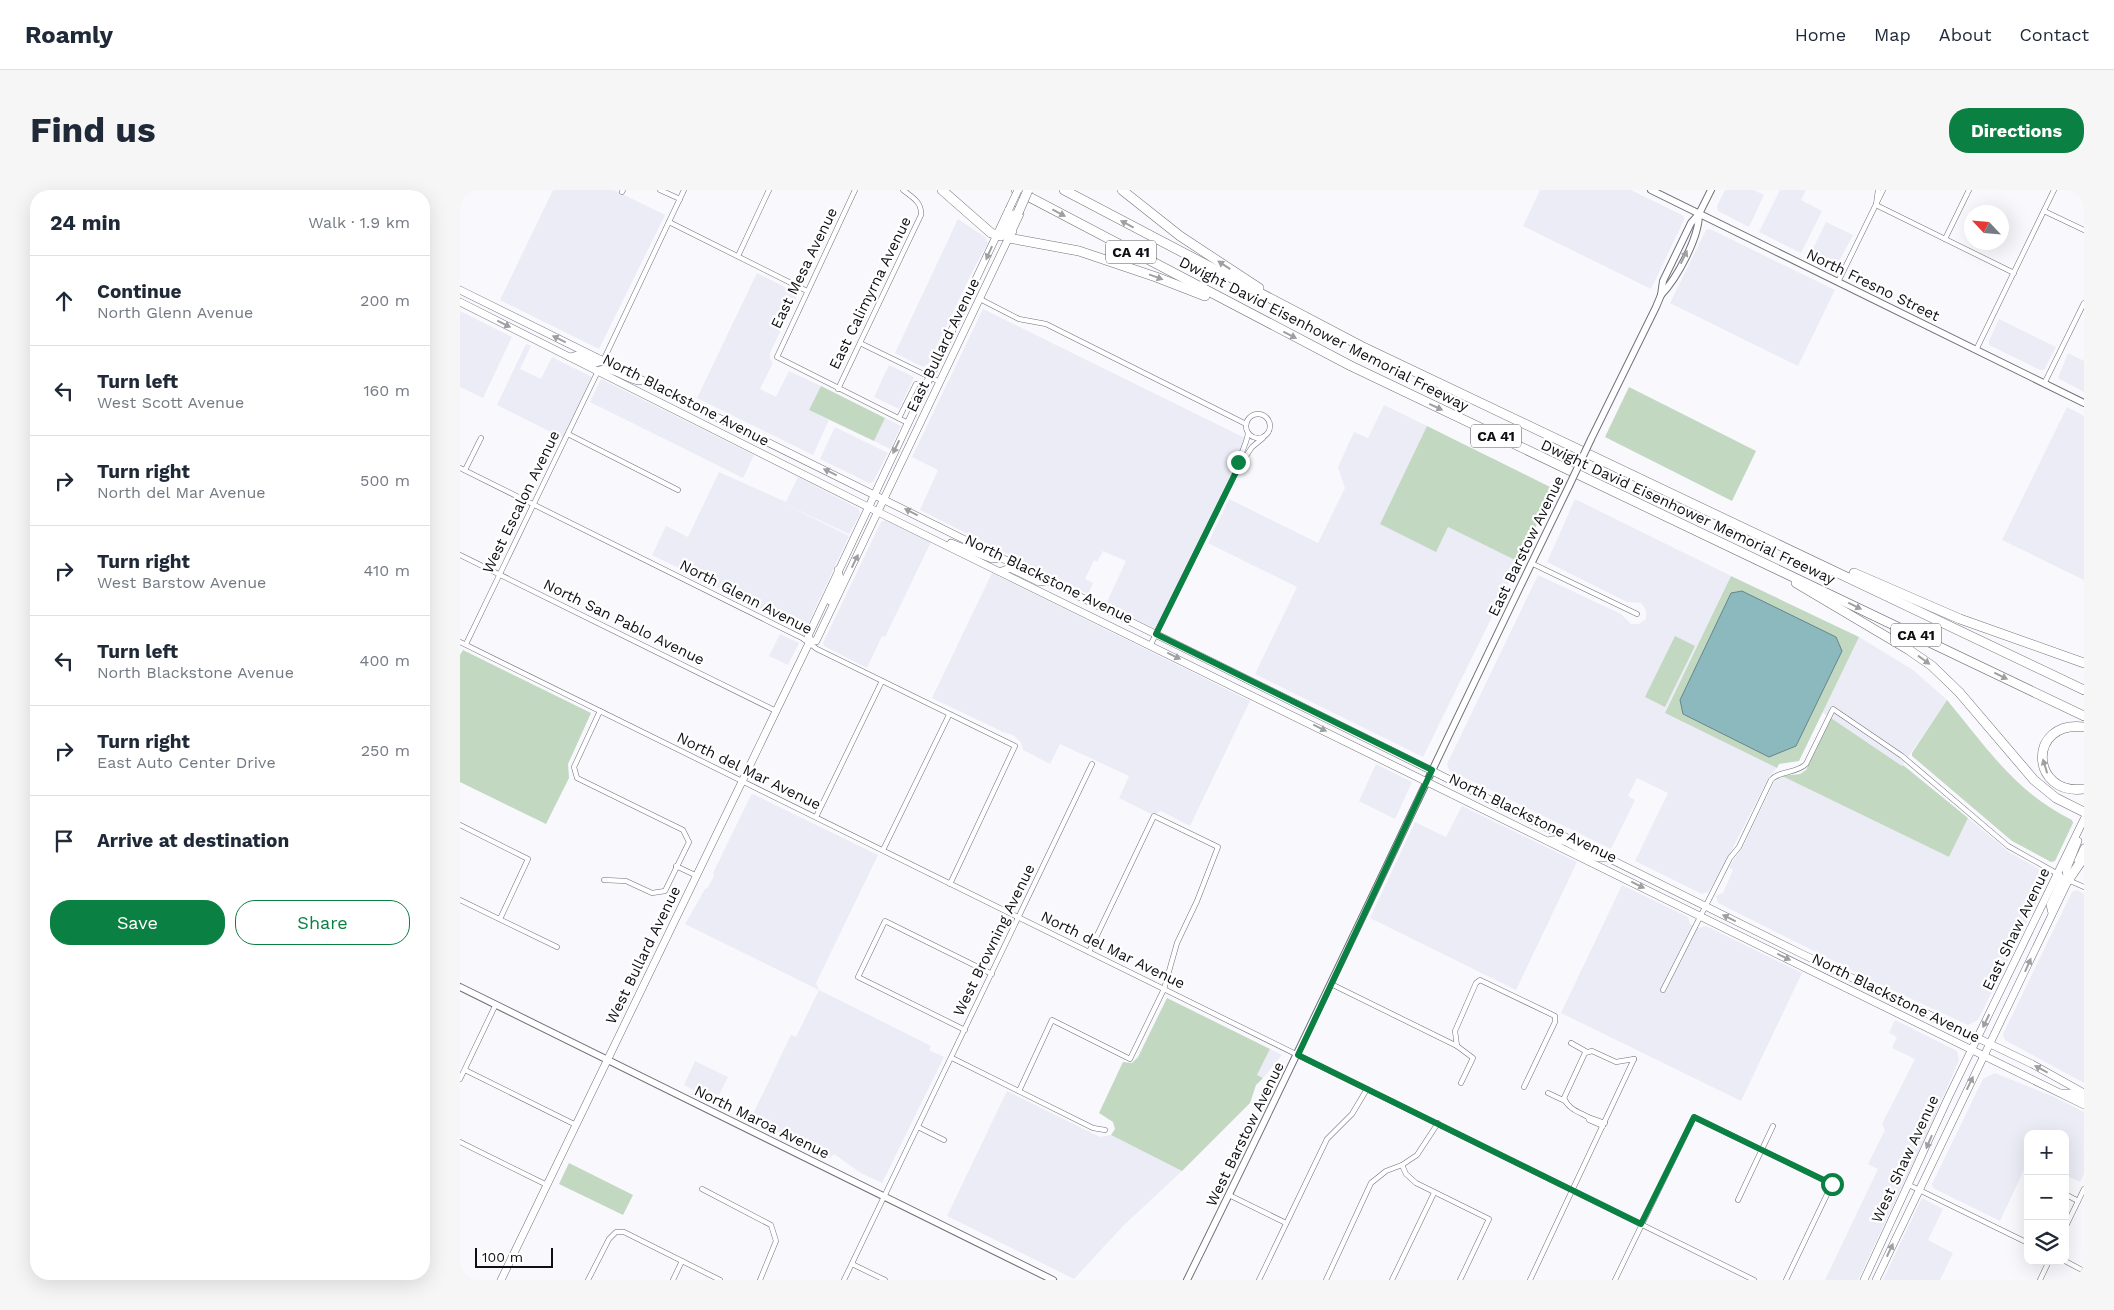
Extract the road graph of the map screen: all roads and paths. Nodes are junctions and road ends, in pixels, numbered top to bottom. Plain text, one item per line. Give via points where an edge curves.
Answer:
1 (660, 190) edge
2 (684, 190) edge
3 (769, 190) edge
4 (855, 190) edge
5 (903, 190) edge
6 (942, 190) edge
7 (1017, 190) edge
8 (1024, 190) edge
9 (1030, 190) edge
10 (1064, 190) edge
11 (1122, 190) edge
12 (1651, 190) edge
13 (1711, 190) edge
14 (1878, 190) edge
15 (1883, 190) edge
16 (1968, 190) edge
17 (2054, 190) edge
18 (680, 199) junction
19 (1876, 205) junction
20 (2044, 211) junction
21 (1015, 212) junction
22 (1699, 214) junction
23 (669, 222) junction
24 (2084, 230) edge
25 (1008, 233) junction
26 (1945, 239) junction
27 (738, 256) junction
28 (2014, 273) junction
29 (1838, 282) junction
30 (460, 290) edge
31 (807, 291) junction
32 (980, 300) junction
33 (460, 302) edge
34 (2084, 303) edge
35 (1278, 304) junction
36 (1247, 313) junction
37 (860, 343) junction
38 (1976, 350) junction
39 (570, 357) junction
40 (603, 361) junction
41 (598, 371) junction
42 (931, 377) junction
43 (647, 382) junction
44 (940, 382) junction
45 (916, 384) dead end
46 (2044, 384) junction
47 (838, 388) junction
48 (2084, 403) edge
49 (900, 418) junction
50 (908, 423) junction
51 (1246, 424) junction
52 (1248, 433) junction
53 (568, 434) junction
54 (481, 438) dead end
55 (1263, 438) junction
56 (1238, 468) junction
57 (462, 469) edge
58 (678, 490) dead end
59 (874, 494) junction
60 (884, 499) junction
61 (534, 504) junction
62 (868, 506) junction
63 (878, 512) junction
64 (1756, 534) junction
65 (929, 537) junction
66 (1748, 554) junction
67 (460, 555) edge
68 (1001, 558) junction
69 (1531, 563) junction
70 (838, 570) junction
71 (1002, 571) junction
72 (499, 574) junction
73 (1048, 581) junction
74 (1637, 614) dead end
75 (826, 620) junction
76 (1156, 634) junction
77 (1973, 636) junction
78 (460, 642) edge
79 (810, 642) junction
80 (466, 644) junction
81 (1151, 644) junction
82 (2084, 663) edge
83 (882, 681) junction
84 (2084, 684) edge
85 (2084, 690) edge
86 (776, 711) junction
87 (600, 712) junction
88 (949, 715) junction
89 (2084, 716) edge
90 (2084, 727) edge
91 (1092, 764) dead end
92 (1432, 770) junction
93 (742, 781) junction
94 (1427, 781) junction
95 (2084, 789) edge
96 (2084, 812) edge
97 (816, 817) junction
98 (2084, 821) edge
99 (460, 825) edge
100 (1548, 841) junction
101 (2084, 848) edge
102 (883, 850) junction
103 (2084, 856) edge
104 (1606, 857) junction
105 (676, 866) junction
106 (2058, 874) junction
107 (697, 876) junction
108 (2069, 879) junction
109 (604, 880) dead end
110 (950, 884) junction
111 (2084, 888) edge
112 (460, 900) edge
113 (1705, 906) junction
114 (2052, 913) junction
115 (1700, 916) junction
116 (1019, 918) junction
117 (500, 919) junction
118 (557, 947) dead end
119 (1089, 952) junction
120 (992, 974) junction
121 (1331, 984) junction
122 (460, 987) edge
123 (1164, 989) junction
124 (1663, 990) dead end
125 (496, 1004) junction
126 (965, 1030) junction
127 (1978, 1038) junction
128 (1572, 1043) dead end
129 (1990, 1044) junction
130 (1457, 1046) junction
131 (1972, 1050) junction
132 (1587, 1052) junction
133 (1298, 1055) junction
134 (1984, 1056) junction
135 (952, 1058) junction
136 (608, 1060) junction
137 (465, 1070) junction
138 (460, 1079) edge
139 (1461, 1083) dead end
140 (1524, 1087) dead end
141 (1367, 1089) junction
142 (1019, 1091) junction
143 (2058, 1092) junction
144 (1548, 1093) dead end
145 (2084, 1093) edge
146 (2084, 1100) edge
147 (1565, 1101) junction
148 (2084, 1105) edge
149 (1438, 1123) junction
150 (1604, 1124) junction
151 (576, 1125) junction
152 (1773, 1126) dead end
153 (918, 1128) junction
154 (1105, 1130) dead end
155 (944, 1140) dead end
156 (460, 1142) edge
157 (1761, 1150) junction
158 (1402, 1164) junction
159 (547, 1185) junction
160 (1909, 1185) junction
161 (2084, 1188) edge
162 (702, 1189) dead end
163 (1573, 1190) junction
164 (1919, 1190) junction
165 (1434, 1193) junction
166 (1229, 1195) junction
167 (885, 1196) junction
168 (2069, 1196) edge
169 (1738, 1200) dead end
170 (2078, 1201) junction
171 (2069, 1220) edge
172 (1286, 1223) junction
173 (1641, 1224) junction
174 (2024, 1241) edge
175 (682, 1261) junction
176 (2069, 1263) edge
177 (852, 1264) junction
178 (2047, 1265) edge
179 (2084, 1271) edge
180 (501, 1280) edge
181 (588, 1280) edge
182 (673, 1280) edge
183 (720, 1280) edge
184 (760, 1280) edge
185 (844, 1280) edge
186 (886, 1280) edge
187 (1053, 1280) edge
188 (1187, 1280) edge
189 (1259, 1280) edge
190 (1326, 1280) edge
191 (1392, 1280) edge
192 (1460, 1280) edge
193 (1530, 1280) edge
194 (1615, 1280) edge
195 (1754, 1280) edge
196 (1786, 1280) edge
197 (1864, 1280) edge
198 (1876, 1280) edge
199 (2040, 1280) edge

1 - 18 street
2 - 18 street
3 - 27 street
4 - 31 street, East Mesa Avenue
5 - 37 street, East Calimyrna Avenue via 922,208 921,215
6 - 25 highway
7 - 21 main road, bridge
7 -> 36 highway, Dwight David Eisenhower Memorial Freeway / CA 41
8 - 21 highway
9 - 21 highway, bridge
35 -> 10 highway, Dwight David Eisenhower Memorial Freeway / CA 41
35 -> 11 highway
12 - 22 main road, North Fresno Street
13 - 22 main road, East Barstow Avenue
14 - 19 street
15 - 19 street
16 - 26 street
17 - 20 street
18 - 23 street
19 - 26 street
19 - 29 street
20 - 24 street
20 - 28 street
21 - 25 highway
21 - 25 highway via 1006,228
22 - 29 main road, North Fresno Street
22 - 69 main road, East Barstow Avenue, bridge via 1690,223 1663,281 1661,296
23 - 27 street
23 - 40 street
25 - 32 main road, East Bullard Avenue
25 -> 36 highway via 1110,261
25 -> 42 main road, East Bullard Avenue
26 - 28 street
27 - 31 street
28 - 38 street
29 - 38 main road, North Fresno Street
40 -> 30 main road, North Blackstone Avenue
31 - 47 street, East Mesa Avenue via 777,356
32 - 44 main road, East Bullard Avenue
32 - 51 street via 1020,319 1046,324
33 -> 39 main road, North Blackstone Avenue
34 - 46 street
35 - 64 highway, Dwight David Eisenhower Memorial Freeway / CA 41
36 -> 66 highway, Dwight David Eisenhower Memorial Freeway / CA 41 via 1351,366
37 - 42 street
37 - 47 street, East Calimyrna Avenue
38 - 46 main road, North Fresno Street
39 - 40 main road via 577,355 596,363
39 - 41 main road, North Blackstone Avenue
40 - 43 main road, North Blackstone Avenue
41 - 43 main road via 608,369 632,380
41 - 53 street, West Escalon Avenue
41 - 62 main road, North Blackstone Avenue
42 - 44 street
42 - 50 main road, East Bullard Avenue
59 -> 43 main road, North Blackstone Avenue
44 - 60 main road, East Bullard Avenue
45 - 49 street
46 - 48 main road, North Fresno Street
47 - 49 street
49 - 50 street
50 -> 59 main road, East Bullard Avenue
51 - 52 street
51 - 55 street via 1255,414 1266,416 1271,427
52 - 55 street via 1254,438
52 - 56 street
53 - 58 street
53 - 61 street, West Escalon Avenue
54 - 57 street, North Glenn Avenue
55 - 56 street via 1252,447
56 - 76 street
57 - 61 street, North Glenn Avenue
59 - 60 main road, North Blackstone Avenue
59 - 62 main road, East Bullard Avenue
60 - 63 main road, East Bullard Avenue
68 -> 60 main road, North Blackstone Avenue
61 - 72 street, West Escalon Avenue
61 - 79 street, North Glenn Avenue
62 - 63 main road, North Blackstone Avenue
62 - 70 main road, West Bullard Avenue
63 - 65 main road, North Blackstone Avenue
75 -> 63 main road, West Bullard Avenue
64 - 77 highway, Dwight David Eisenhower Memorial Freeway / CA 41
64 - 82 highway via 1960,620
65 - 68 main road via 964,547 992,560
65 - 71 main road, North Blackstone Avenue
66 -> 89 highway, Dwight David Eisenhower Memorial Freeway / CA 41
66 -> 96 highway via 1926,661 1959,692 2034,780 2056,798
67 - 72 street, North San Pablo Avenue
68 - 73 main road, North Blackstone Avenue
69 - 74 street
69 - 92 main road, East Barstow Avenue
70 - 75 main road via 840,578 827,607
70 - 79 main road, West Bullard Avenue via 808,636
71 - 73 main road via 1012,569 1039,582
71 - 81 main road, North Blackstone Avenue
72 - 80 street, West Escalon Avenue
72 - 86 street, North San Pablo Avenue
73 - 76 main road, North Blackstone Avenue
75 - 79 main road, West Bullard Avenue via 816,641
76 - 81 street
76 - 92 main road, North Blackstone Avenue
77 - 84 highway
77 - 85 highway, Dwight David Eisenhower Memorial Freeway / CA 41
78 - 80 street, North del Mar Avenue
79 - 83 street, North Glenn Avenue
79 - 86 main road, West Bullard Avenue
80 - 87 street, North del Mar Avenue
81 -> 94 main road, North Blackstone Avenue
83 - 88 street, North Glenn Avenue
83 - 97 street
86 - 93 main road, West Bullard Avenue
87 - 93 street, North del Mar Avenue
87 - 105 street via 574,772 577,778 682,830 689,846
88 - 102 street
88 - 110 street, North Glenn Avenue via 1015,746
95 -> 90 highway via 2068,788 2054,782 2044,768 2042,757 2045,744 2053,733 2069,726
91 - 116 street, West Browning Avenue
92 - 94 main road, East Barstow Avenue
92 - 104 main road, North Blackstone Avenue
93 - 97 street, North del Mar Avenue
93 - 107 main road, West Bullard Avenue
94 - 100 main road, North Blackstone Avenue
94 - 121 main road, West Barstow Avenue
97 - 102 street, North del Mar Avenue
98 - 106 main road, East Shaw Avenue
98 - 108 main road via 2066,871
99 - 117 street via 528,859
100 - 104 main road via 1560,840 1596,857
100 -> 115 main road, North Blackstone Avenue
101 - 108 main road, East Shaw Avenue
102 - 110 street, North del Mar Avenue
103 - 108 highway
104 - 113 main road, North Blackstone Avenue
105 - 107 street
105 - 109 street via 669,887 659,893 626,881
106 - 113 street via 2008,846 1902,756 1832,709 1806,764 1771,780 1739,847
106 - 114 main road via 2062,879 2050,904
106 -> 127 main road, East Shaw Avenue
107 - 136 main road, West Bullard Avenue
108 - 111 street
108 - 114 main road, East Shaw Avenue
110 - 116 street, North del Mar Avenue
112 - 117 street
113 - 115 street
127 -> 113 main road, North Blackstone Avenue
129 -> 114 main road, East Shaw Avenue
115 - 124 street
115 -> 131 main road, North Blackstone Avenue
116 - 119 street, North del Mar Avenue
116 - 120 street, West Browning Avenue
117 - 118 street
119 - 123 street, North del Mar Avenue
119 - 123 street via 1154,816 1218,847 1177,943
120 - 126 street, West Browning Avenue
120 - 126 street via 885,921 858,977
121 - 130 street
121 - 133 main road, West Barstow Avenue
122 - 125 main road, North Maroa Avenue
123 - 133 street, North del Mar Avenue
123 - 142 street via 1130,1058 1052,1020
125 - 136 main road, North Maroa Avenue
125 - 137 street
126 - 135 street, West Browning Avenue
127 - 129 main road, North Blackstone Avenue
127 - 131 main road, East Shaw Avenue
128 - 132 street
129 - 134 main road, East Shaw Avenue
145 -> 129 main road, North Blackstone Avenue
130 - 139 street via 1473,1058
130 - 140 street via 1455,1031 1480,980 1553,1014 1555,1022
131 - 134 main road, North Blackstone Avenue
131 -> 160 main road, West Shaw Avenue
132 - 147 street via 1566,1092
132 - 150 street via 1592,1051 1616,1062 1634,1058
133 - 141 street, North del Mar Avenue
133 - 166 main road, West Barstow Avenue
134 - 143 main road, North Blackstone Avenue
164 -> 134 main road, West Shaw Avenue
135 - 142 street
135 - 153 street, West Browning Avenue
136 - 151 main road, West Bullard Avenue
136 - 167 main road, North Maroa Avenue
137 - 138 street
137 - 151 street
141 - 149 street, North del Mar Avenue
141 - 172 street via 1352,1114 1327,1139
142 - 154 street via 1092,1128
143 - 146 main road via 2070,1092
143 - 148 main road, North Blackstone Avenue
144 - 147 street
147 - 150 street via 1574,1110
149 - 158 street via 1416,1155
149 - 163 street, North del Mar Avenue
150 - 163 street
151 - 159 main road, West Bullard Avenue
152 - 157 street
153 - 155 street
153 - 167 street, West Browning Avenue
156 - 159 street
157 - 169 street
157 - 173 street via 1694,1117
157 - 196 street via 1832,1184
158 - 165 street via 1406,1174
158 - 190 street via 1371,1183
159 - 180 main road, West Bullard Avenue
160 - 164 street
160 - 197 main road, West Shaw Avenue
161 - 170 street
162 - 184 street via 766,1221 775,1231 774,1251
163 - 173 street, North del Mar Avenue
163 - 193 street
164 - 174 street
198 -> 164 main road, West Shaw Avenue
165 - 191 street
165 - 192 street via 1489,1219
166 - 172 street
166 - 188 main road, West Barstow Avenue
167 - 177 street, West Browning Avenue
167 - 187 main road, North Maroa Avenue
168 - 170 street
170 - 171 street
172 - 189 street
173 - 194 street
173 - 195 street, North del Mar Avenue
175 - 181 street via 624,1232 616,1232 609,1238
175 - 182 street
175 - 183 street
176 - 179 street
177 - 185 street, West Browning Avenue
177 - 186 street
178 - 199 street

